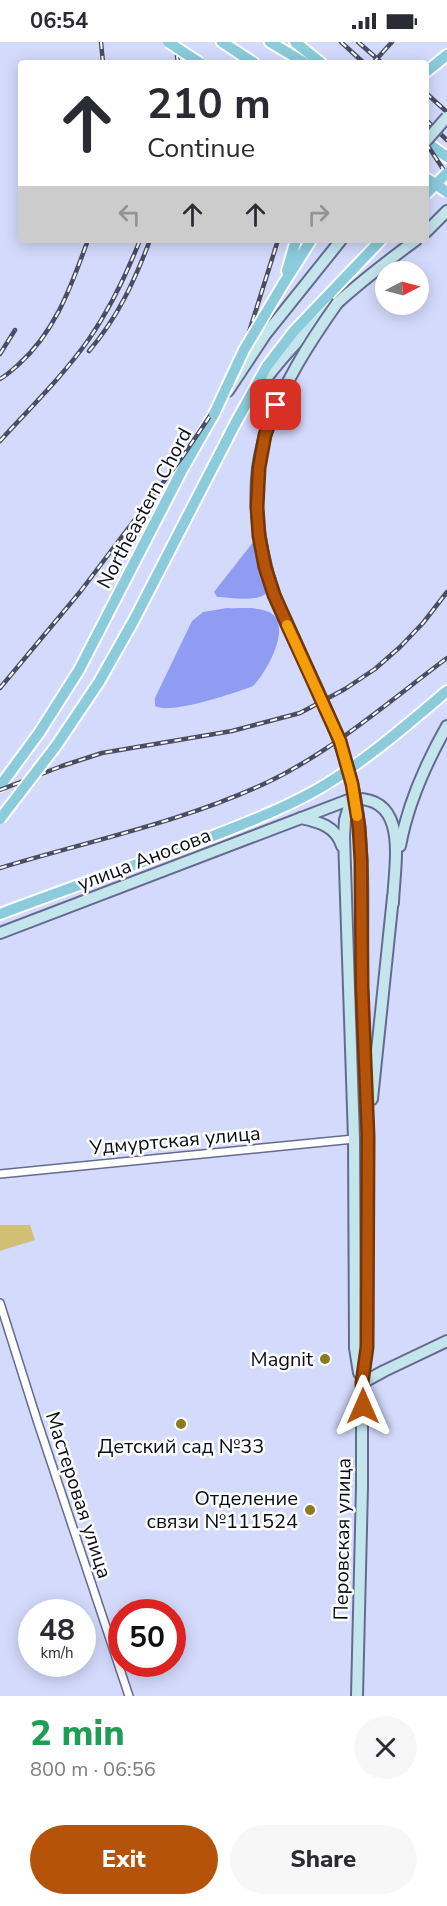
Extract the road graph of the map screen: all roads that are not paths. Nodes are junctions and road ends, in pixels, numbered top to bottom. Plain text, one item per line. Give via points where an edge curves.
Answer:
1 (168, 42) edge
2 (222, 42) edge
3 (270, 42) edge
4 (296, 42) edge
5 (447, 55) edge
6 (195, 60) edge
7 (249, 60) edge
8 (300, 60) edge
9 (317, 60) edge
10 (429, 70) edge
11 (447, 117) edge
12 (429, 138) edge
13 (429, 144) edge
14 (447, 157) edge
15 (447, 173) edge
16 (429, 179) edge
17 (429, 191) edge
18 (447, 192) edge
19 (447, 211) edge
20 (429, 228) edge
21 (295, 243) edge
22 (308, 243) edge
23 (338, 243) edge
24 (378, 243) edge
25 (412, 243) edge
26 (282, 286) junction
27 (338, 302) junction
28 (214, 414) junction
29 (235, 424) junction
30 (447, 691) edge
31 (447, 726) edge
32 (0, 786) edge
33 (351, 799) junction
34 (301, 818) junction
35 (0, 819) edge
36 (346, 861) junction
37 (393, 903) junction
38 (0, 914) edge
39 (0, 933) edge
40 (368, 1136) junction
41 (354, 1139) junction
42 (0, 1174) edge
43 (0, 1303) edge
44 (447, 1341) edge
45 (362, 1383) junction
46 (129, 1696) edge
47 (357, 1696) edge

1 - 6 main road, bridge
2 - 7 main road
3 - 8 main road
4 - 9 main road
5 - 10 main road
11 - 12 main road, bridge
13 - 14 main road
15 - 17 main road, bridge
16 - 18 main road, bridge
19 - 20 main road
21 - 26 main road
22 - 26 main road, Northeastern Chord
23 - 28 main road, bridge via 265,335
24 - 29 main road, Northeastern Chord via 294,331 267,366
25 - 27 main road, Northeastern Chord
26 - 28 main road, Northeastern Chord, bridge via 244,350
27 - 29 main road, Northeastern Chord, bridge via 297,343
27 - 40 main road, bridge via 297,364 276,405 265,435 257,507 259,536 274,595 340,741 352,784 361,861
28 - 32 main road, Northeastern Chord via 79,670
29 - 35 main road, Northeastern Chord, bridge via 99,682 56,747
30 - 38 main road via 398,733 323,786 256,819
31 - 37 main road via 430,755 410,808
33 - 34 main road, улица Аносова
33 - 36 main road, Перовская улица via 345,820
33 - 37 main road via 370,800 382,807 393,822
34 - 36 main road via 335,832
34 - 39 main road, улица Аносова
36 - 41 main road, Перовская улица
37 - 40 main road
40 - 45 main road, Перовская улица via 367,1347
41 - 42 street, Удмуртская улица
41 - 45 main road, Перовская улица via 355,1348
43 - 46 street, Мастеровая улица
44 - 45 main road
45 - 47 main road, Перовская улица

